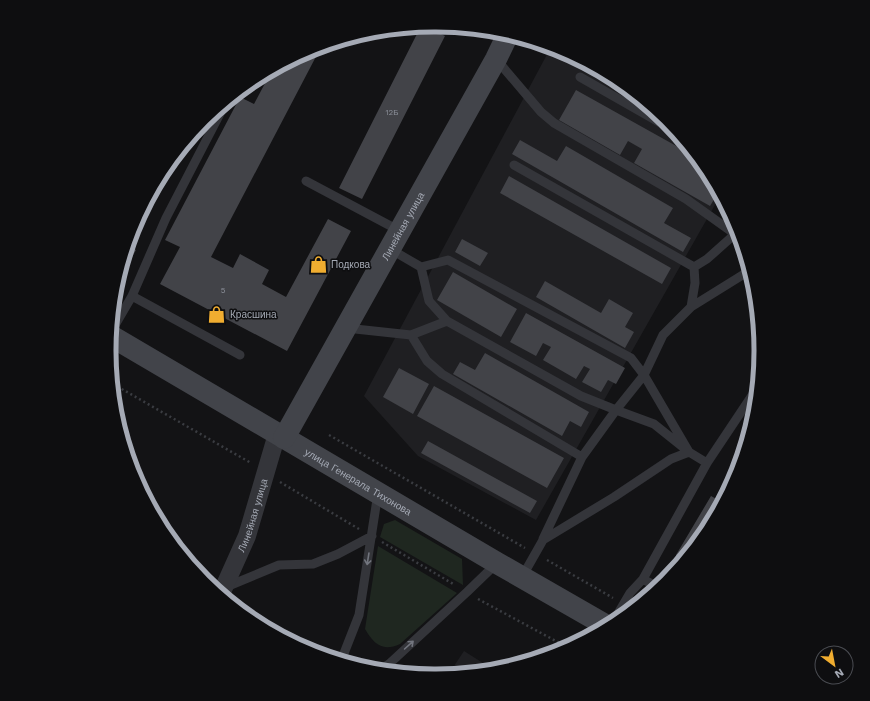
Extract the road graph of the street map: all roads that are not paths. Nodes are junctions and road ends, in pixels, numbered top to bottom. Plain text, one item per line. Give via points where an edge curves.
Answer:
1 (505, 40) edge
2 (496, 59) junction
3 (580, 77) dead end
4 (218, 118) edge
5 (653, 119) edge
6 (514, 165) dead end
7 (306, 181) dead end
8 (729, 230) edge
9 (733, 238) edge
10 (395, 240) junction
11 (422, 267) junction
12 (694, 267) junction
13 (744, 274) edge
14 (132, 296) junction
15 (691, 307) junction
16 (118, 320) edge
17 (447, 321) junction
18 (346, 328) junction
19 (411, 335) junction
20 (117, 339) edge
21 (240, 354) dead end
22 (644, 375) junction
23 (750, 399) edge
24 (616, 410) junction
25 (280, 436) junction
26 (689, 452) junction
27 (582, 457) junction
28 (707, 463) junction
29 (378, 493) junction
30 (372, 536) junction
31 (543, 540) junction
32 (497, 563) junction
33 (522, 577) junction
34 (643, 579) junction
35 (652, 584) edge
36 (224, 589) edge
37 (225, 590) edge
38 (621, 608) edge
39 (600, 622) edge
40 (343, 655) edge
41 (387, 665) edge

1 - 2 main road, Линейная улица
2 - 8 lane via 554,124 686,199
2 - 10 main road, Линейная улица
3 - 5 lane
4 - 14 lane via 166,218
6 - 12 lane
7 - 10 lane
9 - 12 lane
10 - 11 lane
10 - 18 main road, Линейная улица
11 - 17 lane via 429,301
11 - 22 lane via 448,260 631,358
12 - 15 lane via 695,283
13 - 15 lane
14 - 16 lane
14 - 21 lane
15 - 22 lane via 663,335
17 - 19 lane
17 - 24 lane via 581,396
18 - 19 lane
18 - 25 main road, Линейная улица
19 - 27 lane via 427,361 442,374
20 - 25 main road, улица Генерала Тихонова
22 - 24 lane
22 - 26 lane
23 - 28 lane
24 - 26 lane via 654,424
24 - 27 lane
25 - 29 main road, улица Генерала Тихонова
25 - 36 street, Линейная улица via 265,473 247,536
26 - 28 lane
26 - 31 lane via 671,459
27 - 31 lane
28 - 34 lane
29 - 30 lane
29 - 32 main road, улица Генерала Тихонова
30 - 37 lane via 313,564 279,565
30 -> 40 lane via 359,615
31 - 33 lane
32 - 33 main road, улица Генерала Тихонова
41 -> 32 lane
33 - 39 main road, улица Генерала Тихонова
34 - 35 lane
34 - 38 lane via 630,593

